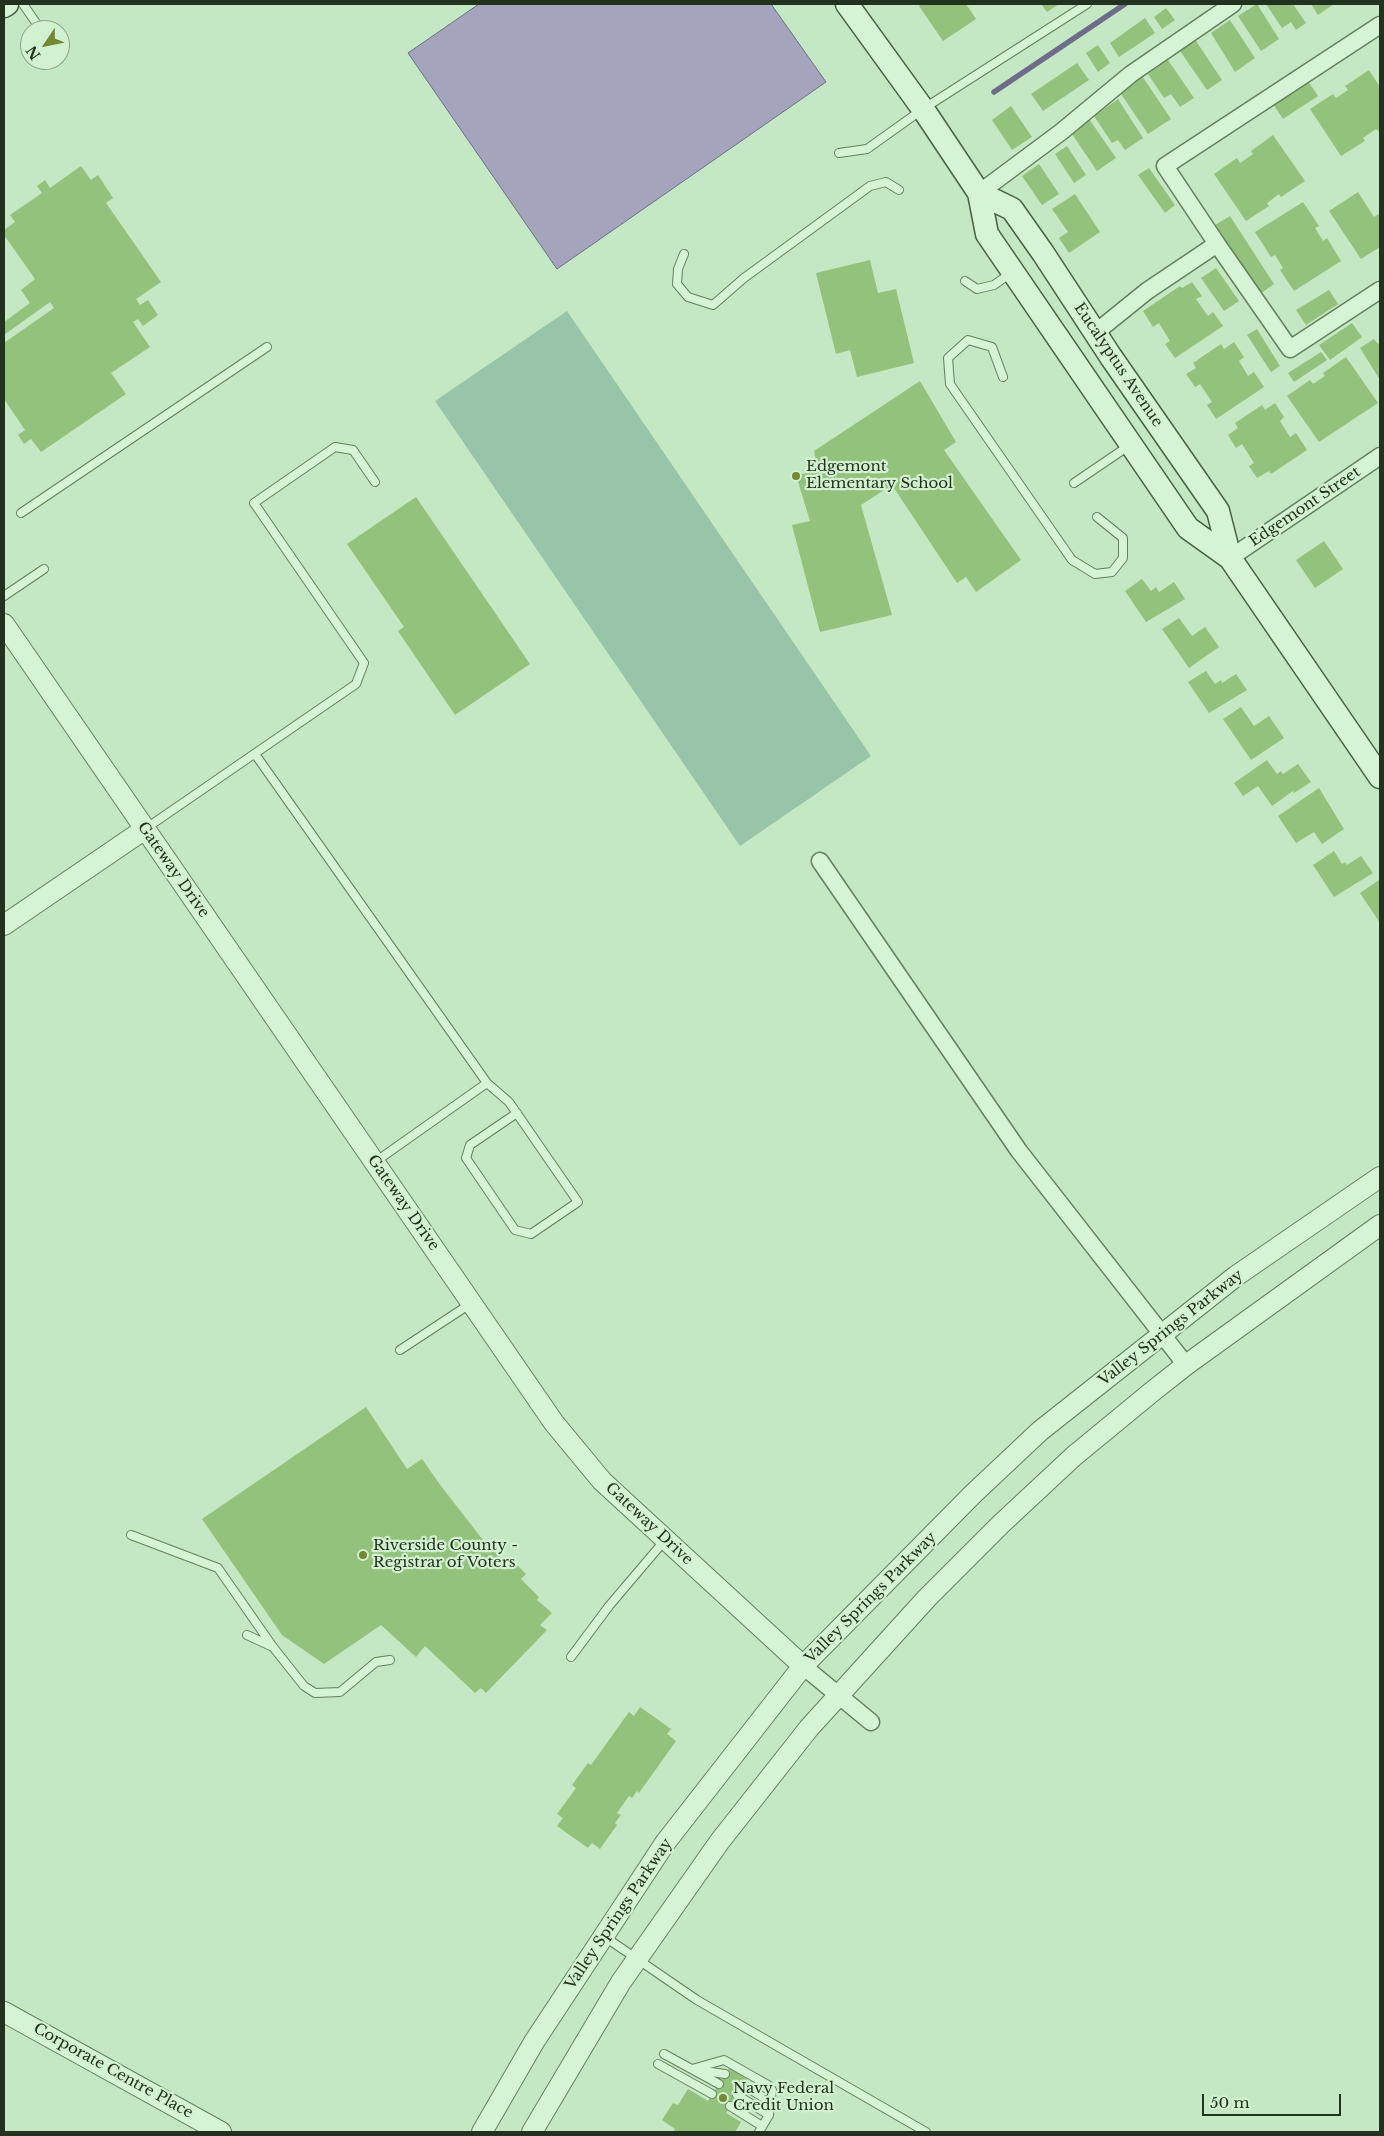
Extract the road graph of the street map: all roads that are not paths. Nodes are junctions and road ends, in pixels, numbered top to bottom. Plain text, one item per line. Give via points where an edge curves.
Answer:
1 (7, 4) edge
2 (23, 4) edge
3 (847, 4) edge
4 (1087, 4) edge
5 (1233, 4) edge
6 (4, 6) edge
7 (34, 20) edge
8 (1380, 26) edge
9 (923, 109) junction
10 (839, 153) dead end
11 (899, 190) dead end
12 (979, 193) junction
13 (1217, 244) junction
14 (684, 254) dead end
15 (1014, 271) junction
16 (965, 281) dead end
17 (1380, 290) edge
18 (1094, 333) junction
19 (267, 347) dead end
20 (1003, 377) dead end
21 (1132, 444) junction
22 (1380, 456) edge
23 (375, 482) dead end
24 (1074, 483) dead end
25 (21, 513) dead end
26 (1098, 517) dead end
27 (1230, 558) junction
28 (44, 569) dead end
29 (4, 596) edge
30 (4, 624) edge
31 (255, 754) junction
32 (1380, 777) edge
33 (145, 829) junction
34 (820, 861) dead end
35 (4, 925) edge
36 (487, 1083) junction
37 (517, 1113) junction
38 (375, 1162) junction
39 (1380, 1177) edge
40 (1380, 1225) edge
41 (472, 1303) junction
42 (1161, 1334) junction
43 (400, 1350) dead end
44 (1186, 1365) junction
45 (131, 1535) dead end
46 (665, 1540) junction
47 (247, 1635) dead end
48 (273, 1647) junction
49 (571, 1658) dead end
50 (390, 1660) dead end
51 (803, 1666) junction
52 (839, 1695) junction
53 (872, 1722) dead end
54 (603, 1936) junction
55 (638, 1959) junction
56 (4, 2012) edge
57 (664, 2054) dead end
58 (658, 2064) dead end
59 (692, 2069) junction
60 (725, 2074) dead end
61 (719, 2084) dead end
62 (743, 2085) dead end
63 (712, 2094) dead end
64 (737, 2095) dead end
65 (771, 2102) junction
66 (730, 2106) dead end
67 (769, 2115) junction
68 (761, 2129) edge
69 (221, 2132) edge
70 (482, 2132) edge
71 (532, 2132) edge
72 (926, 2132) edge

1 - 6 main road
2 - 7 lane
3 - 9 main road, Eucalyptus Avenue
4 - 9 lane
5 - 12 street via 1131,74 1061,132
8 - 13 street via 1165,166
9 - 10 lane via 867,149
9 - 12 main road, Eucalyptus Avenue
11 - 14 lane via 886,182 870,186 712,305 688,297 677,284
12 - 15 main road, Eucalyptus Avenue via 987,234
12 - 18 main road, Eucalyptus Avenue via 1012,209
13 - 17 street via 1290,349
13 - 18 street via 1147,291
15 - 16 lane via 994,285 977,289
15 - 21 main road, Eucalyptus Avenue
18 - 27 main road, Eucalyptus Avenue via 1218,511
19 - 25 lane
20 - 26 lane via 992,347 968,340 948,358 950,384 1072,560 1095,574 1112,572 1123,558 1123,538
21 - 24 lane
21 - 27 main road, Eucalyptus Avenue via 1188,528
22 - 27 street, Edgemont Street
23 - 31 lane via 353,450 335,447 254,503 364,663 356,684
27 - 32 main road, Eucalyptus Avenue
28 - 29 lane
30 - 33 street, Gateway Drive
31 - 33 lane
31 - 36 lane
33 - 35 street
33 - 38 street, Gateway Drive
34 - 42 street via 1019,1152
36 - 37 lane
36 - 38 lane
37 - 37 lane via 578,1202 531,1234 515,1230 466,1158 470,1145
38 - 41 street, Gateway Drive
39 - 42 street, Valley Springs Parkway via 1236,1276
40 - 44 street
41 - 43 lane
41 - 46 street, Gateway Drive via 554,1422 602,1481
42 - 44 street
42 - 51 street, Valley Springs Parkway via 1034,1438 973,1494
44 - 52 street via 1074,1456 1001,1524 927,1598
45 - 48 lane via 218,1568
46 - 49 lane via 609,1606
46 - 51 street, Gateway Drive
47 - 48 lane
48 - 50 lane via 304,1686 314,1693 340,1692 376,1662
51 - 52 street, Gateway Drive
51 - 54 street, Valley Springs Parkway via 665,1843
52 - 53 street, Gateway Drive
52 - 55 street via 720,1841
54 - 55 lane
54 - 70 street, Valley Springs Parkway via 534,2042
55 - 71 street
55 - 72 lane via 697,2000
56 - 69 street, Corporate Centre Place
57 - 59 lane
58 - 63 lane
59 - 60 lane
59 - 61 lane
59 - 65 lane via 724,2060 768,2085 772,2090
62 - 65 lane
64 - 67 lane
65 - 67 lane
66 - 68 lane
67 - 68 lane

